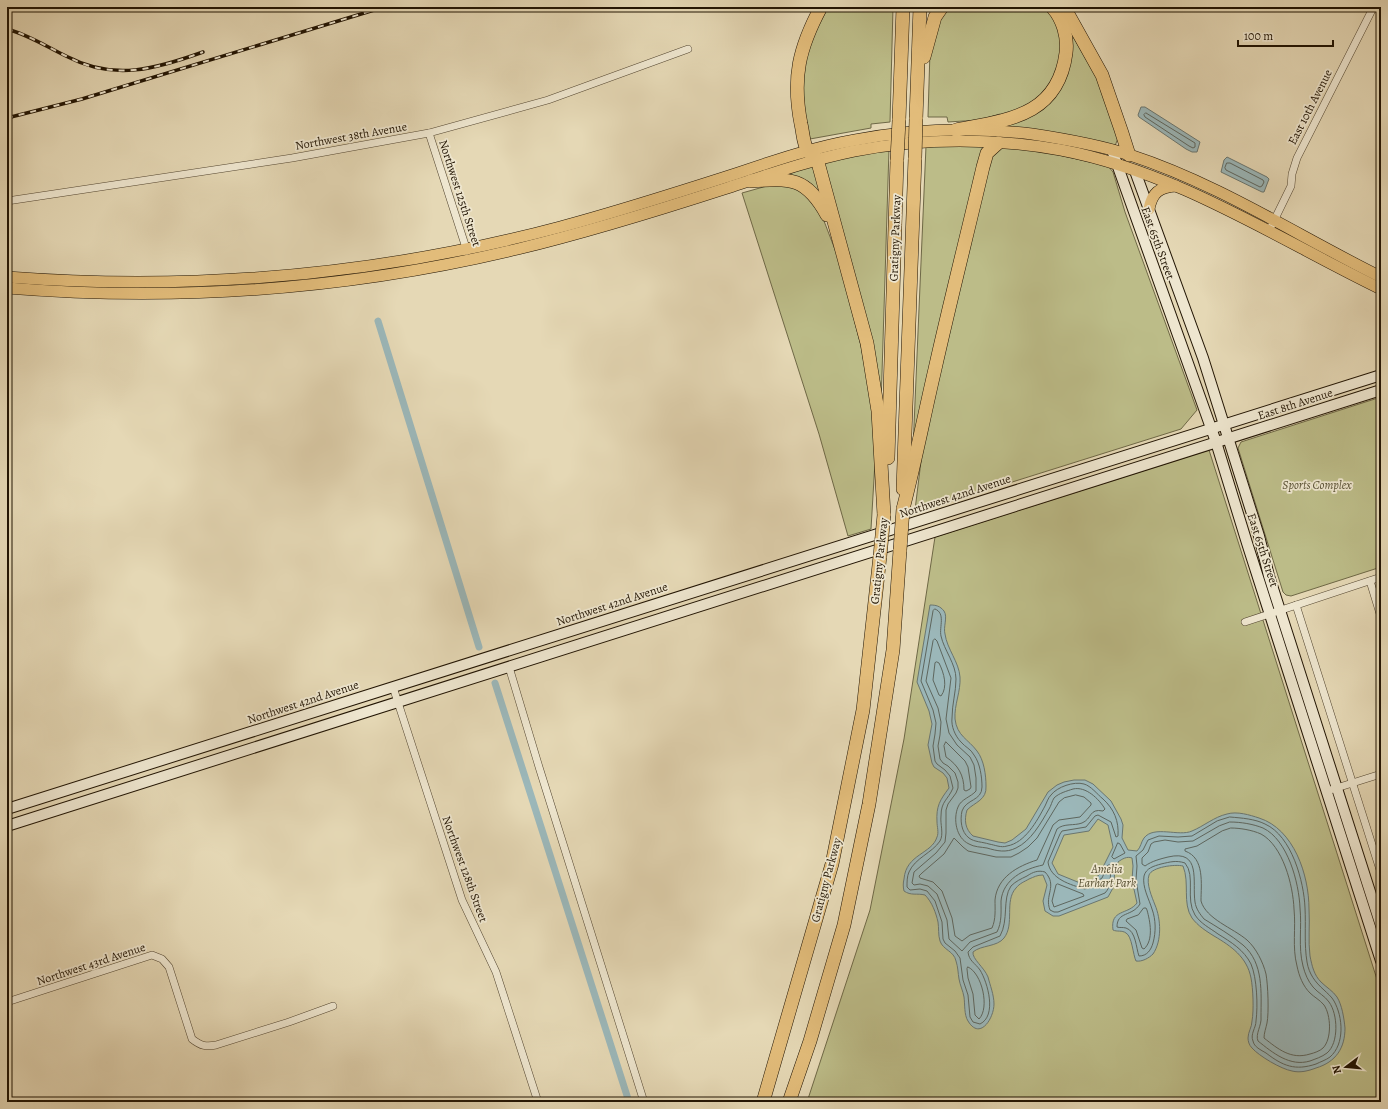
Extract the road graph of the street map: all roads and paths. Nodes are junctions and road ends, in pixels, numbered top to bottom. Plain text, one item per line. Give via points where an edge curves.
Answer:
1 (820, 7) edge
2 (903, 7) edge
3 (920, 7) edge
4 (942, 7) edge
5 (1052, 7) edge
6 (1064, 7) edge
7 (1375, 7) edge
8 (688, 49) dead end
9 (917, 88) junction
10 (956, 130) junction
11 (429, 133) junction
12 (998, 143) junction
13 (1112, 150) junction
14 (812, 155) junction
15 (1129, 155) junction
16 (1116, 164) junction
17 (1135, 171) junction
18 (751, 181) junction
19 (1177, 185) junction
20 (7, 201) edge
21 (1149, 209) junction
22 (1275, 220) junction
23 (1270, 231) junction
24 (837, 232) junction
25 (468, 255) junction
26 (7, 277) edge
27 (1381, 277) edge
28 (7, 288) edge
29 (1381, 289) edge
30 (1381, 375) edge
31 (1362, 380) junction
32 (1381, 390) edge
33 (1366, 395) junction
34 (1224, 424) junction
35 (1211, 428) junction
36 (1228, 438) junction
37 (1216, 442) junction
38 (903, 509) junction
39 (884, 515) junction
40 (773, 567) junction
41 (1381, 577) edge
42 (778, 581) junction
43 (1370, 581) junction
44 (1296, 605) junction
45 (1280, 610) junction
46 (629, 612) junction
47 (1270, 613) junction
48 (1381, 616) edge
49 (1245, 622) dead end
50 (634, 627) junction
51 (509, 667) junction
52 (393, 687) junction
53 (397, 702) junction
54 (324, 709) junction
55 (329, 724) junction
56 (256, 730) junction
57 (261, 745) junction
58 (1381, 774) edge
59 (1352, 783) junction
60 (1337, 788) junction
61 (1326, 791) junction
62 (8, 806) edge
63 (10, 825) edge
64 (1381, 873) edge
65 (1381, 926) edge
66 (1381, 961) edge
67 (7, 1002) edge
68 (333, 1006) dead end
69 (538, 1102) edge
70 (644, 1102) edge
71 (763, 1102) edge
72 (789, 1102) edge

1 - 14 highway via 805,41 798,69 799,112
2 - 39 highway, Gratigny Parkway, bridge
3 - 9 highway, Gratigny Parkway
4 - 9 highway via 934,17
5 - 10 highway via 1064,26 1067,46 1058,84 1042,103 1028,112 1005,120
6 - 15 highway via 1102,75
7 - 22 street, East 10th Avenue via 1297,158 1291,186
8 - 11 street, Northwest 38th Avenue via 548,100
9 - 38 highway, Gratigny Parkway, bridge
10 - 13 main road via 998,130 1069,140
10 - 14 main road via 887,134 853,140
11 - 20 street, Northwest 38th Avenue via 292,158
11 - 25 street, Northwest 125th Street
12 - 14 main road via 966,141 901,145
12 - 16 main road via 1060,150
12 - 38 highway via 987,153 983,168
13 - 15 main road
13 - 16 main road, East 65th Street
14 - 18 main road
14 - 24 highway
14 - 25 main road
15 - 17 main road, East 65th Street
15 - 22 main road via 1196,182
16 - 17 main road
16 - 35 main road, East 65th Street
17 - 19 main road
17 - 21 main road, East 65th Street
18 - 24 highway via 774,179 801,184 810,190
18 - 25 main road via 570,236
19 - 21 main road via 1164,187 1156,192
19 - 23 main road
21 - 34 main road, East 65th Street
22 - 23 street, East 10th Avenue
22 - 27 main road
23 - 29 main road
24 - 39 highway via 867,343 873,376 878,411
25 - 26 main road via 226,280 81,282
25 - 28 main road via 394,274 287,287 213,292 102,293
30 - 31 main road, East 8th Avenue
31 - 33 main road
31 - 34 main road, East 8th Avenue
32 - 33 main road, East 8th Avenue
33 - 36 main road, East 8th Avenue
34 - 35 main road, Northwest 42nd Avenue
34 - 36 main road, East 65th Street
35 - 37 main road, East 65th Street
35 - 40 main road, Northwest 42nd Avenue
36 - 37 main road, East 8th Avenue
36 - 45 main road, East 65th Street
37 - 42 main road
37 - 47 main road, East 65th Street
38 - 72 highway, Gratigny Parkway, bridge via 893,650 868,811 844,925
39 - 71 highway, Gratigny Parkway, bridge via 863,710 832,864
40 - 42 main road
40 - 46 main road, Northwest 42nd Avenue
41 - 43 street
42 - 50 main road
43 - 44 street
43 - 48 street
44 - 45 street
44 - 59 street
45 - 47 street
45 - 60 main road, East 65th Street
46 - 50 main road
46 - 52 main road, Northwest 42nd Avenue
47 - 49 street
47 - 61 main road, East 65th Street
50 - 51 main road
51 - 53 main road
51 - 70 street
52 - 53 street, Northwest 128th Street
52 - 54 main road, Northwest 42nd Avenue
53 - 55 main road
53 - 69 street, Northwest 128th Street via 462,900 496,972
54 - 55 main road
54 - 56 main road, Northwest 42nd Avenue
55 - 57 main road
56 - 57 main road
56 - 62 main road, Northwest 42nd Avenue
57 - 63 main road
58 - 59 street
59 - 60 street
59 - 64 street
60 - 61 street
60 - 65 main road, East 65th Street
61 - 66 main road, East 65th Street
62 - 63 main road
67 - 68 street, Northwest 43rd Avenue via 152,955 162,959 169,967 192,1039 206,1047

